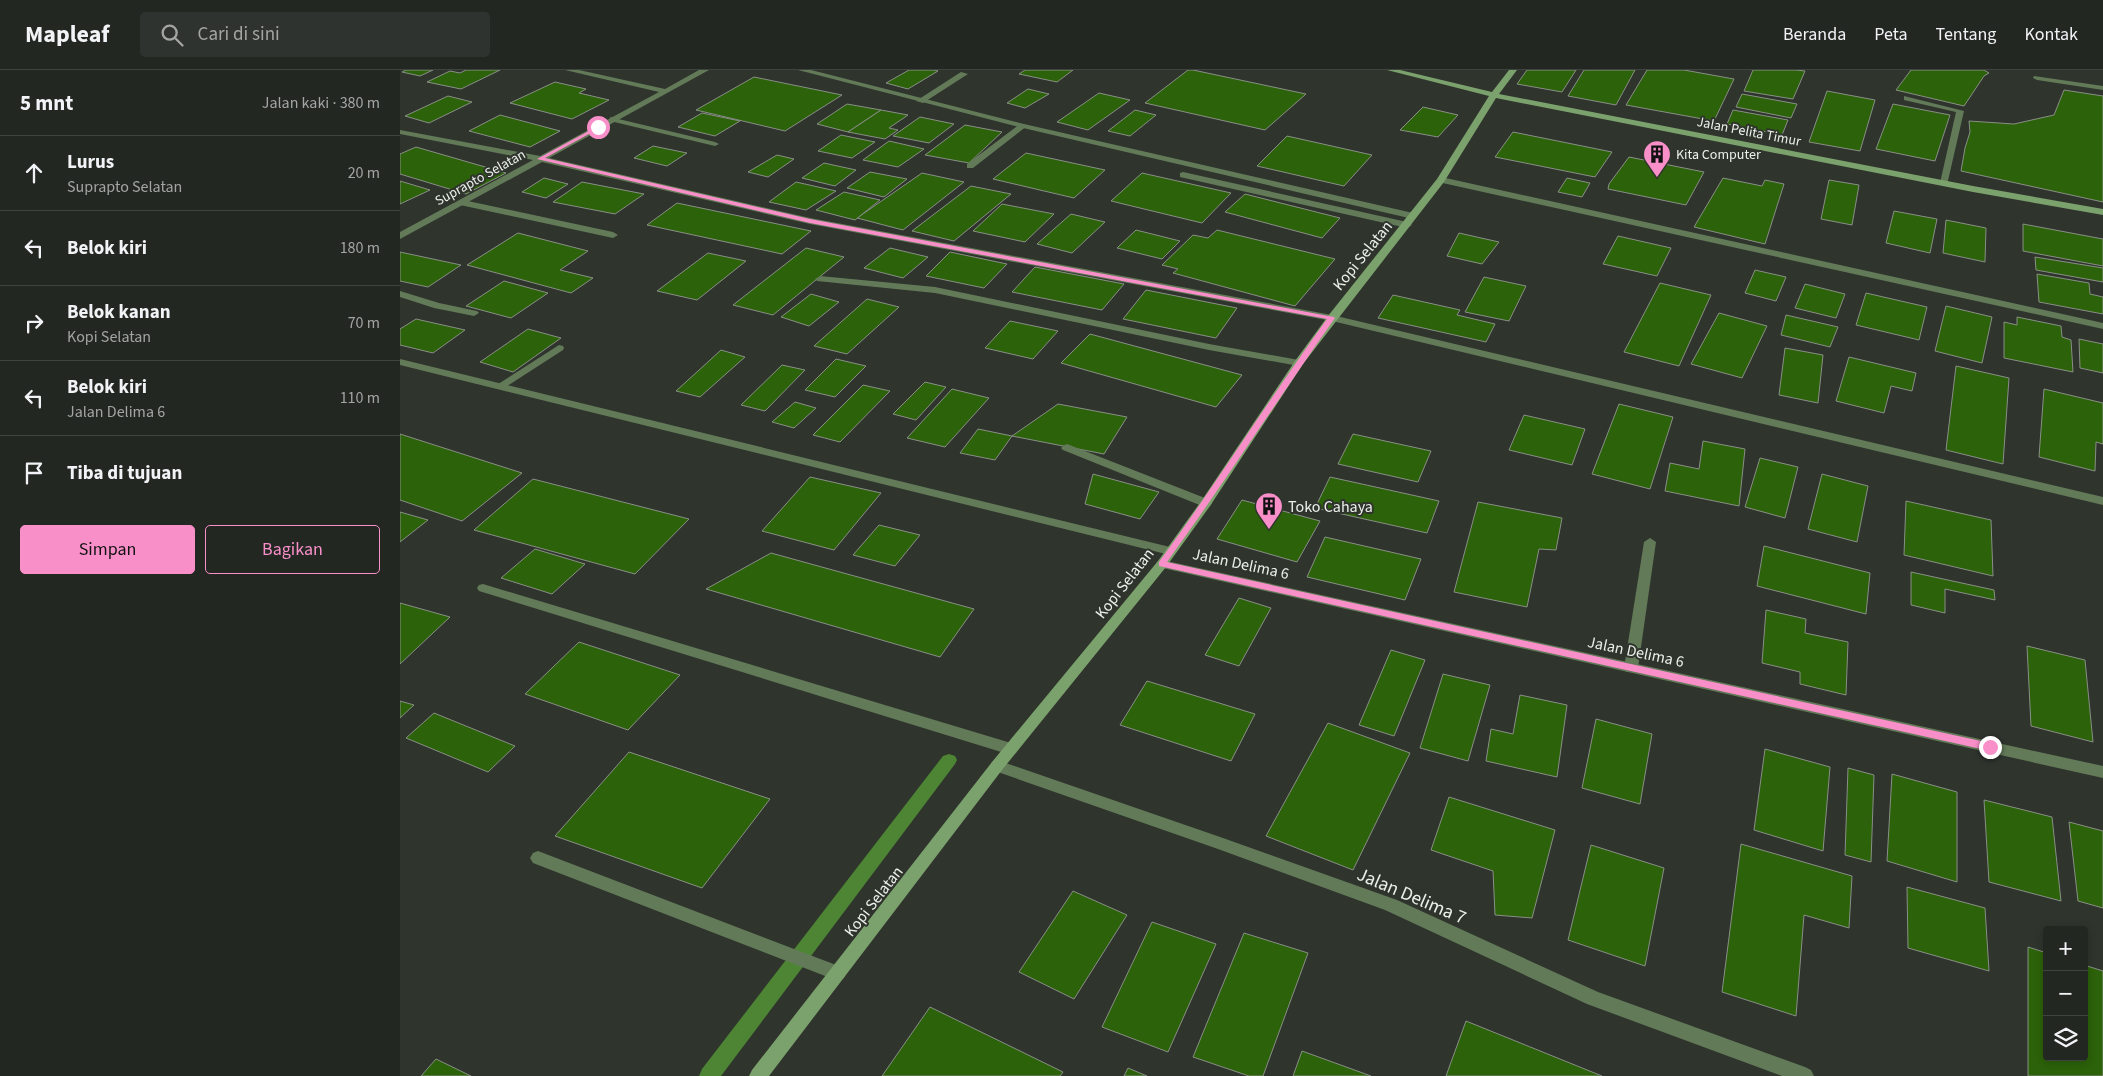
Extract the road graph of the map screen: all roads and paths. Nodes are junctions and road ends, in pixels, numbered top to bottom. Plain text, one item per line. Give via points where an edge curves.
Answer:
1 (569, 70) edge
2 (705, 70) edge
3 (802, 70) edge
4 (1391, 70) edge
5 (1513, 70) edge
6 (964, 74) dead end
7 (2037, 78) dead end
8 (2103, 88) edge
9 (666, 91) junction
10 (1494, 95) junction
11 (1907, 98) dead end
12 (920, 101) junction
13 (613, 119) junction
14 (1023, 126) junction
15 (400, 132) edge
16 (715, 144) dead end
17 (540, 159) junction
18 (970, 166) dead end
19 (1183, 175) dead end
20 (1442, 180) junction
21 (1944, 183) junction
22 (463, 203) junction
23 (2103, 212) edge
24 (1410, 221) junction
25 (613, 235) dead end
26 (400, 236) edge
27 (820, 279) dead end
28 (400, 294) edge
29 (474, 313) dead end
30 (1332, 318) junction
31 (2103, 326) edge
32 (559, 348) dead end
33 (400, 362) edge
34 (1299, 363) junction
35 (500, 386) junction
36 (1067, 448) dead end
37 (2103, 501) edge
38 (1206, 503) junction
39 (1650, 542) dead end
40 (1170, 551) junction
41 (1162, 564) junction
42 (483, 588) dead end
43 (1630, 668) junction
44 (1011, 749) junction
45 (997, 766) junction
46 (2103, 772) edge
47 (538, 858) dead end
48 (838, 973) junction
49 (760, 1076) edge
50 (1806, 1076) edge

1 - 9 street
2 - 9 street, Suprapto Selatan
3 - 12 street
4 - 10 street, Jalan Pelita Timur
5 - 10 street, Kopi Selatan
6 - 12 street
7 - 8 street
9 - 13 street, Suprapto Selatan
10 - 20 street, Kopi Selatan
10 - 21 street, Jalan Pelita Timur
11 - 21 street via 1960,111
12 - 14 street
13 - 16 street
13 - 17 street, Suprapto Selatan
14 - 18 street
14 - 24 street
15 - 17 street
17 - 22 street, Suprapto Selatan
17 - 30 street via 810,221
19 - 24 street
20 - 24 street, Kopi Selatan
20 - 31 street
21 - 23 street, Jalan Pelita Timur
22 - 25 street
22 - 26 street, Suprapto Selatan
24 - 30 street, Kopi Selatan
27 - 34 street via 935,290
28 - 29 street
30 - 34 street, Kopi Selatan
30 - 37 street
32 - 35 street
33 - 35 street
34 - 38 street, Kopi Selatan
35 - 40 street
36 - 38 street
38 - 40 street, Kopi Selatan
39 - 43 street
40 - 41 street, Kopi Selatan
41 - 43 street, Jalan Delima 6
41 - 44 street, Kopi Selatan
42 - 44 street
43 - 46 street, Jalan Delima 6
44 - 45 street, Kopi Selatan
45 - 48 street, Kopi Selatan
45 - 50 street, Jalan Delima 7 via 1391,905 1593,998
47 - 48 street
48 - 49 street, Kopi Selatan

